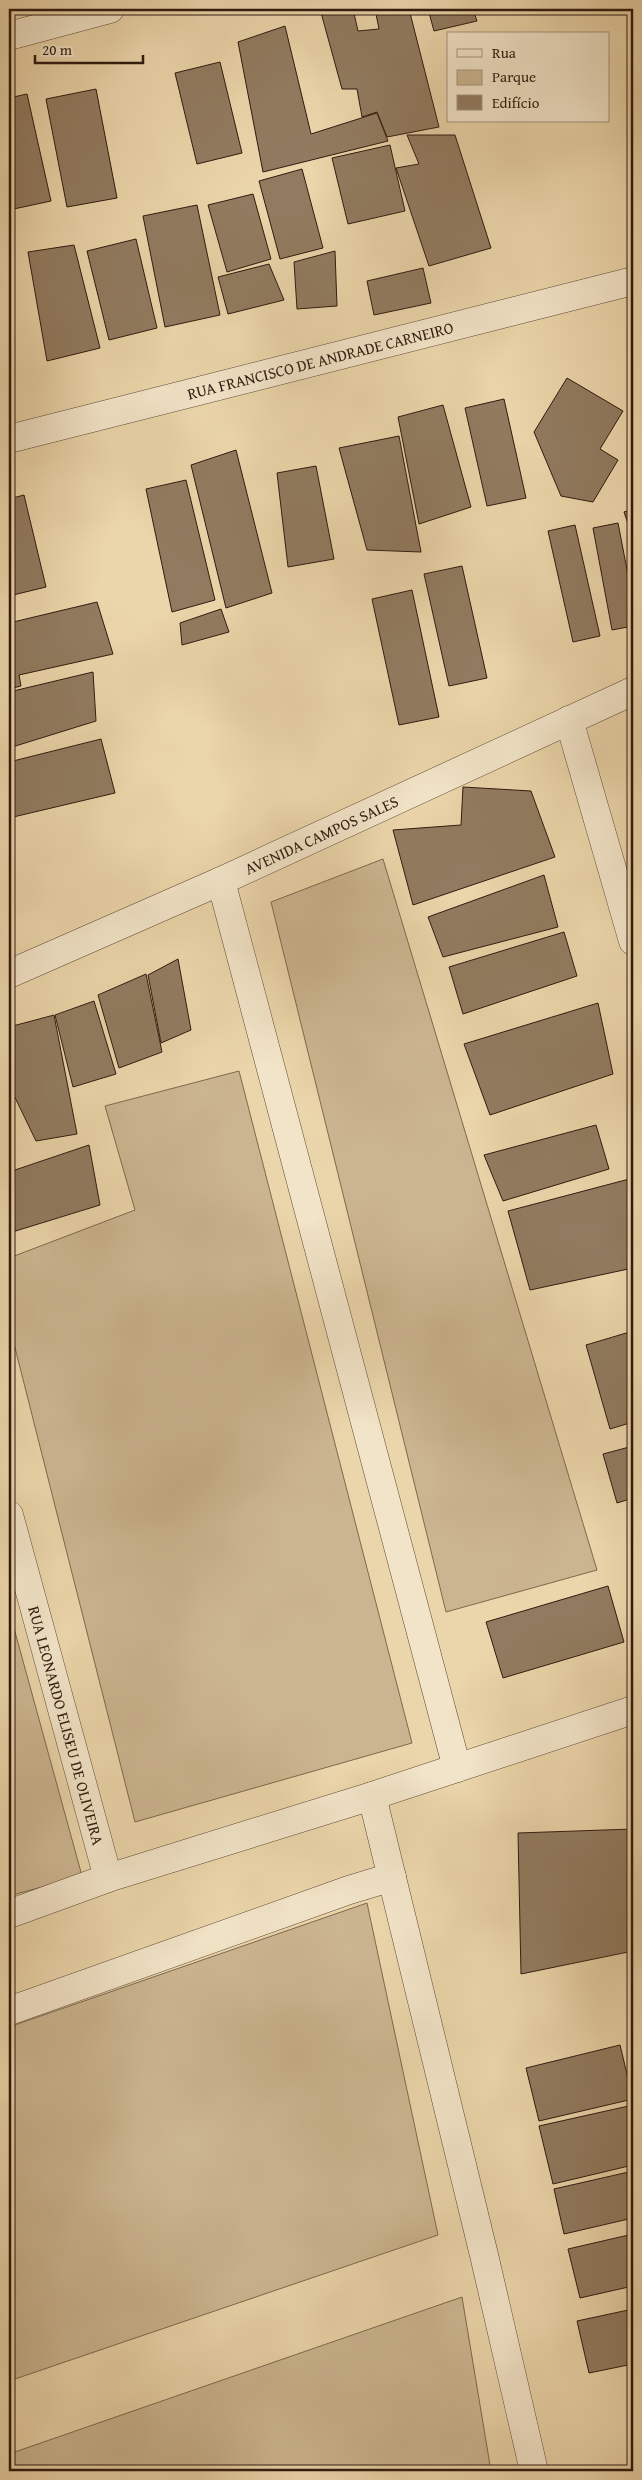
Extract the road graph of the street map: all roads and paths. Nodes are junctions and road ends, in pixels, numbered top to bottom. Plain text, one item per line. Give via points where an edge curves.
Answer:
1 (110, 9) edge
2 (9, 36) edge
3 (633, 281) edge
4 (9, 440) edge
5 (633, 691) edge
6 (569, 720) junction
7 (221, 881) junction
8 (633, 941) edge
9 (9, 974) edge
10 (9, 1515) edge
11 (633, 1710) edge
12 (457, 1768) junction
13 (372, 1796) junction
14 (392, 1877) junction
15 (108, 1878) junction
16 (9, 1914) edge
17 (9, 2011) edge
18 (534, 2471) edge

1 - 2 street
3 - 4 street, RUA FRANCISCO DE ANDRADE CARNEIRO
5 - 6 street, AVENIDA CAMPOS SALES
6 - 7 street, AVENIDA CAMPOS SALES
6 - 8 street
7 - 9 street, AVENIDA CAMPOS SALES
7 - 12 street
10 - 15 street, RUA LEONARDO ELISEU DE OLIVEIRA
11 - 12 street
12 - 13 street
13 - 14 street
13 - 15 street
14 - 17 street
14 - 18 street
15 - 16 street

